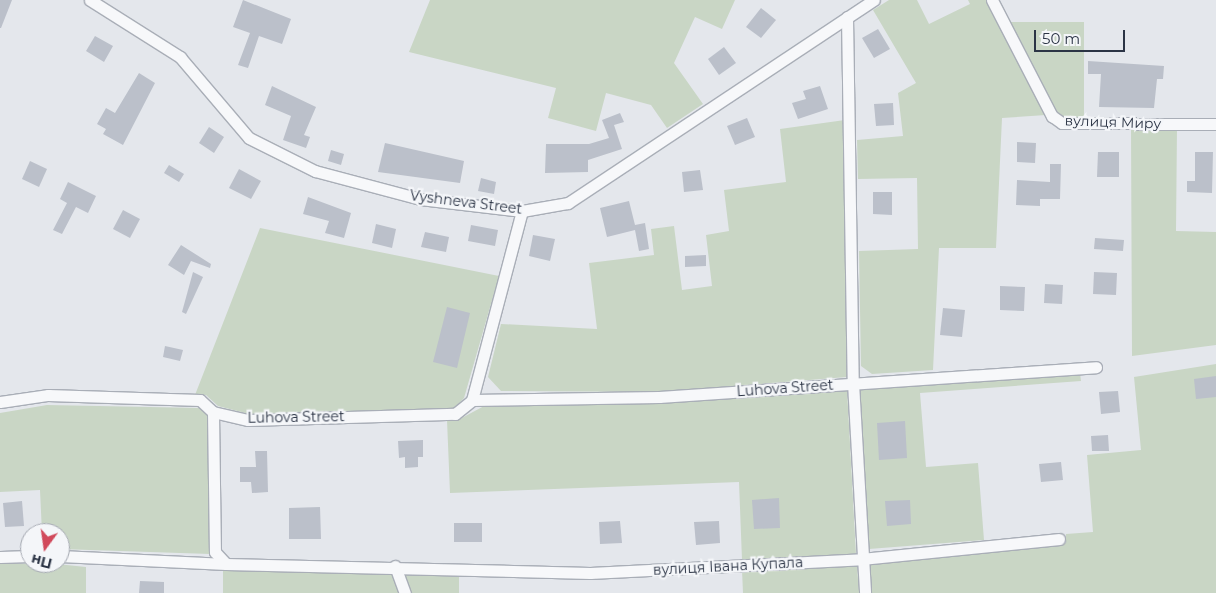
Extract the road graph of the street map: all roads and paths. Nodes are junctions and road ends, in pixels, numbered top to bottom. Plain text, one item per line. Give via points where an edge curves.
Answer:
1 (90, 0) edge
2 (874, 0) edge
3 (992, 0) edge
4 (847, 17) junction
5 (1216, 124) edge
6 (522, 211) junction
7 (1096, 367) dead end
8 (853, 383) junction
9 (472, 400) junction
10 (0, 402) edge
11 (213, 412) junction
12 (1060, 539) dead end
13 (20, 556) edge
14 (70, 556) edge
15 (0, 557) edge
16 (862, 559) junction
17 (226, 564) junction
18 (395, 566) junction
19 (405, 593) edge
20 (865, 593) edge

1 - 6 street, Vyshneva Street via 180,57 249,138 307,166 420,199
2 - 4 street, Vyshneva Street
3 - 5 street, вулиця Миру via 1052,116 1062,123
4 - 6 street, Vyshneva Street via 568,203
4 - 8 street
6 - 9 street
7 - 8 street, Luhova Street
8 - 9 street, Luhova Street via 659,397
8 - 16 street
9 - 11 street, Luhova Street via 455,414 248,420
10 - 11 street, Luhova Street via 48,395 200,400
11 - 17 street via 215,552
12 - 16 street, вулиця Івана Купала
13 - 15 street
14 - 17 street
16 - 18 street, вулиця Івана Купала via 590,573 460,572
16 - 20 street
17 - 18 street, вулиця Івана Купала
18 - 19 street

